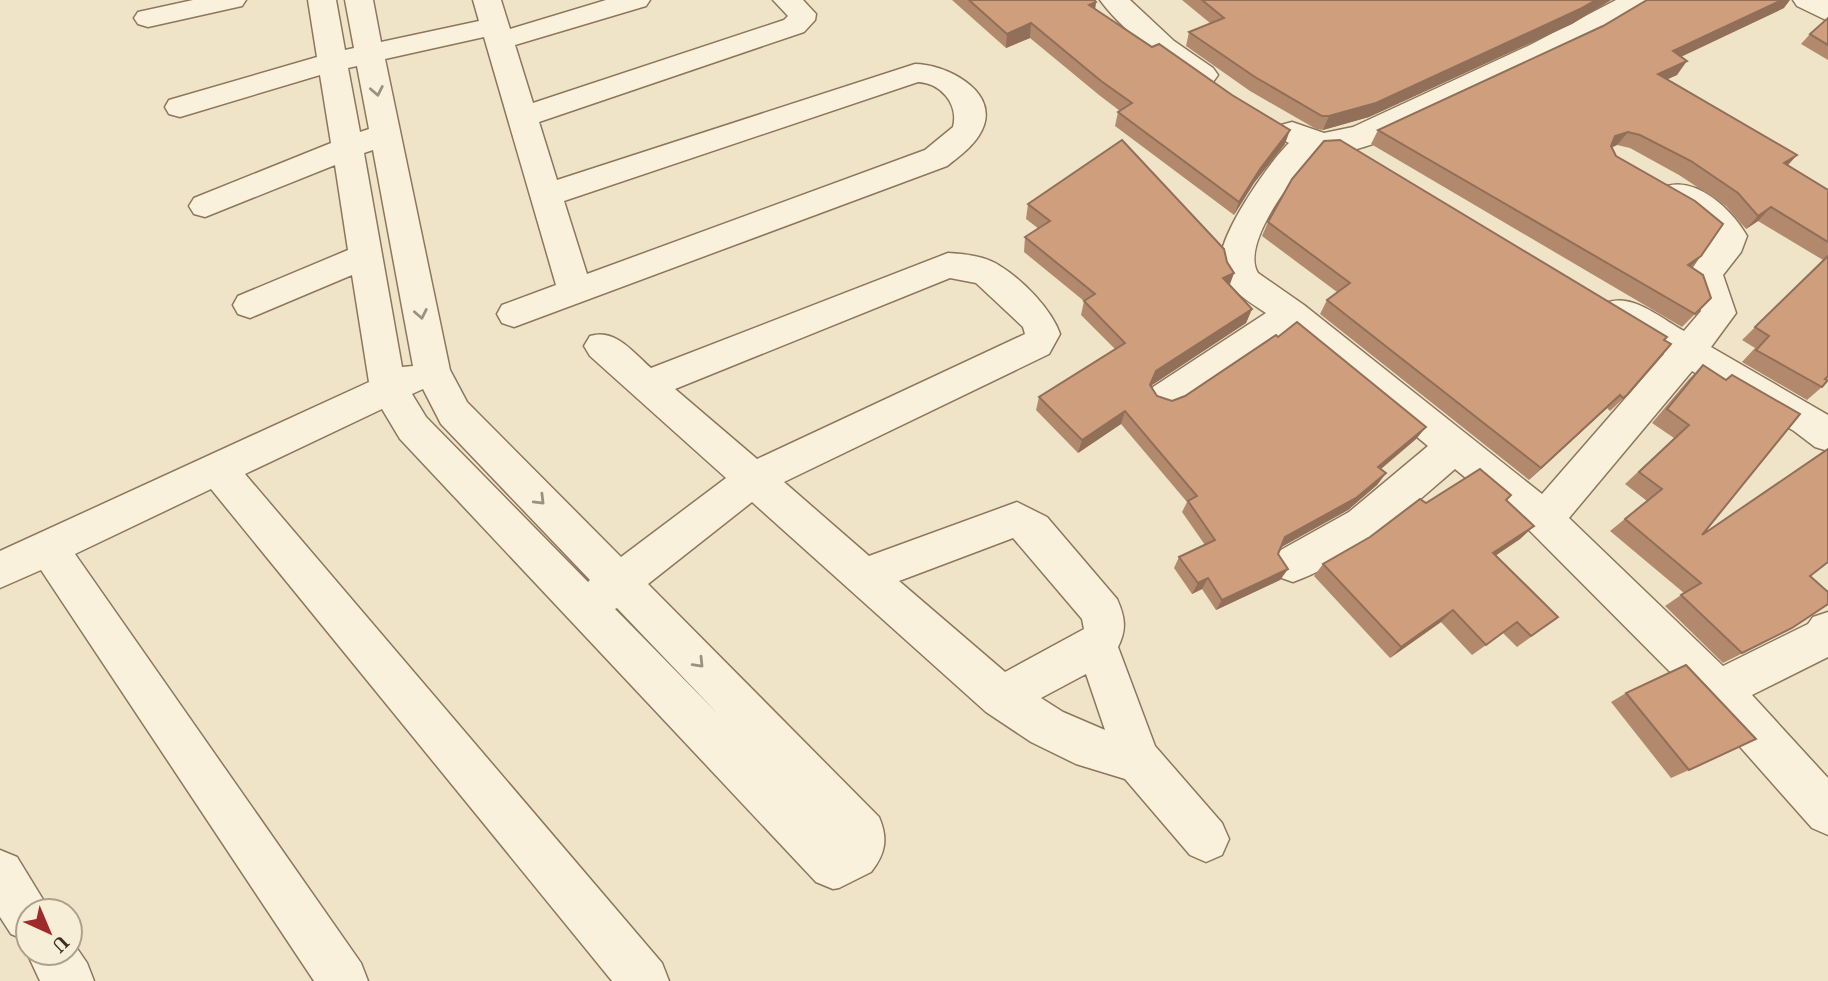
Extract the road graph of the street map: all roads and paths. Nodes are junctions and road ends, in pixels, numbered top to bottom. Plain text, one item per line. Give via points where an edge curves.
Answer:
1 (232, 0) edge
2 (322, 0) edge
3 (359, 0) edge
4 (636, 0) edge
5 (788, 0) edge
6 (1114, 0) edge
7 (1636, 0) edge
8 (1807, 0) edge
9 (1828, 12) edge
10 (148, 18) dead end
11 (493, 22) edge
12 (370, 54) junction
13 (332, 62) junction
14 (1228, 93) edge
15 (180, 107) dead end
16 (522, 117) junction
17 (1274, 121) edge
18 (385, 134) junction
19 (1324, 142) junction
20 (347, 148) junction
21 (1374, 162) edge
22 (1651, 178) edge
23 (546, 195) junction
24 (205, 206) dead end
25 (365, 256) junction
26 (575, 291) junction
27 (1595, 295) edge
28 (250, 305) dead end
29 (514, 313) dead end
30 (1292, 314) junction
31 (602, 346) dead end
32 (1688, 351) junction
33 (432, 371) junction
34 (646, 385) junction
35 (388, 387) junction
36 (1166, 397) edge
37 (1821, 419) edge
38 (1455, 446) junction
39 (216, 467) junction
40 (752, 479) junction
41 (1544, 519) junction
42 (48, 547) junction
43 (1293, 564) dead end
44 (0, 570) edge
45 (863, 576) junction
46 (620, 581) junction
47 (585, 608) junction
48 (1828, 631) edge
49 (1097, 646) junction
50 (1718, 690) junction
51 (1001, 697) junction
52 (1138, 760) junction
53 (1828, 812) edge
54 (1206, 839) dead end
55 (0, 874) edge
56 (15, 897) edge
57 (342, 981) edge
58 (644, 981) edge

1 - 10 street
2 - 13 street
3 - 12 street
4 - 11 street
5 - 16 street via 802,14 793,26
6 - 14 street via 1164,47
7 - 19 street via 1583,32 1381,126
8 - 9 street
11 - 12 street
11 - 16 street
12 - 13 street
12 -> 18 street
13 - 15 street
13 - 20 street
16 - 23 street
17 - 19 street
18 - 20 street
18 -> 33 street
19 - 21 street
19 - 30 street via 1293,157 1255,211 1238,250 1237,267 1246,282
20 - 24 street
20 - 25 street
22 - 32 street via 1706,211 1727,227 1731,236 1706,273 1719,313
23 - 26 street
23 - 26 street via 915,73 935,75 957,89 970,110 968,127 936,158
25 - 28 street
25 - 35 street
26 - 29 street
27 - 32 street
30 - 36 street
30 - 38 street
31 - 34 street
32 - 37 street
32 - 41 street
33 - 35 street
33 -> 46 street via 454,414
34 - 40 street
34 - 40 street via 948,265 988,274 1038,320 1043,334 1037,344
35 - 39 street
35 - 47 street via 413,428
38 - 41 street
38 - 43 street via 1363,524
39 - 42 street
39 - 58 street
40 - 45 street
40 - 46 street
41 - 50 street
42 - 44 street
42 - 57 street
45 - 49 street via 1017,519 1033,529 1102,612 1105,631
45 - 51 street
46 - 47 street
46 -> 47 street via 863,833 854,857 844,865 833,865
48 - 50 street via 1823,638
49 - 51 street
49 - 52 street
50 - 53 street
51 - 52 street via 1092,749
52 - 54 street
55 - 56 street

